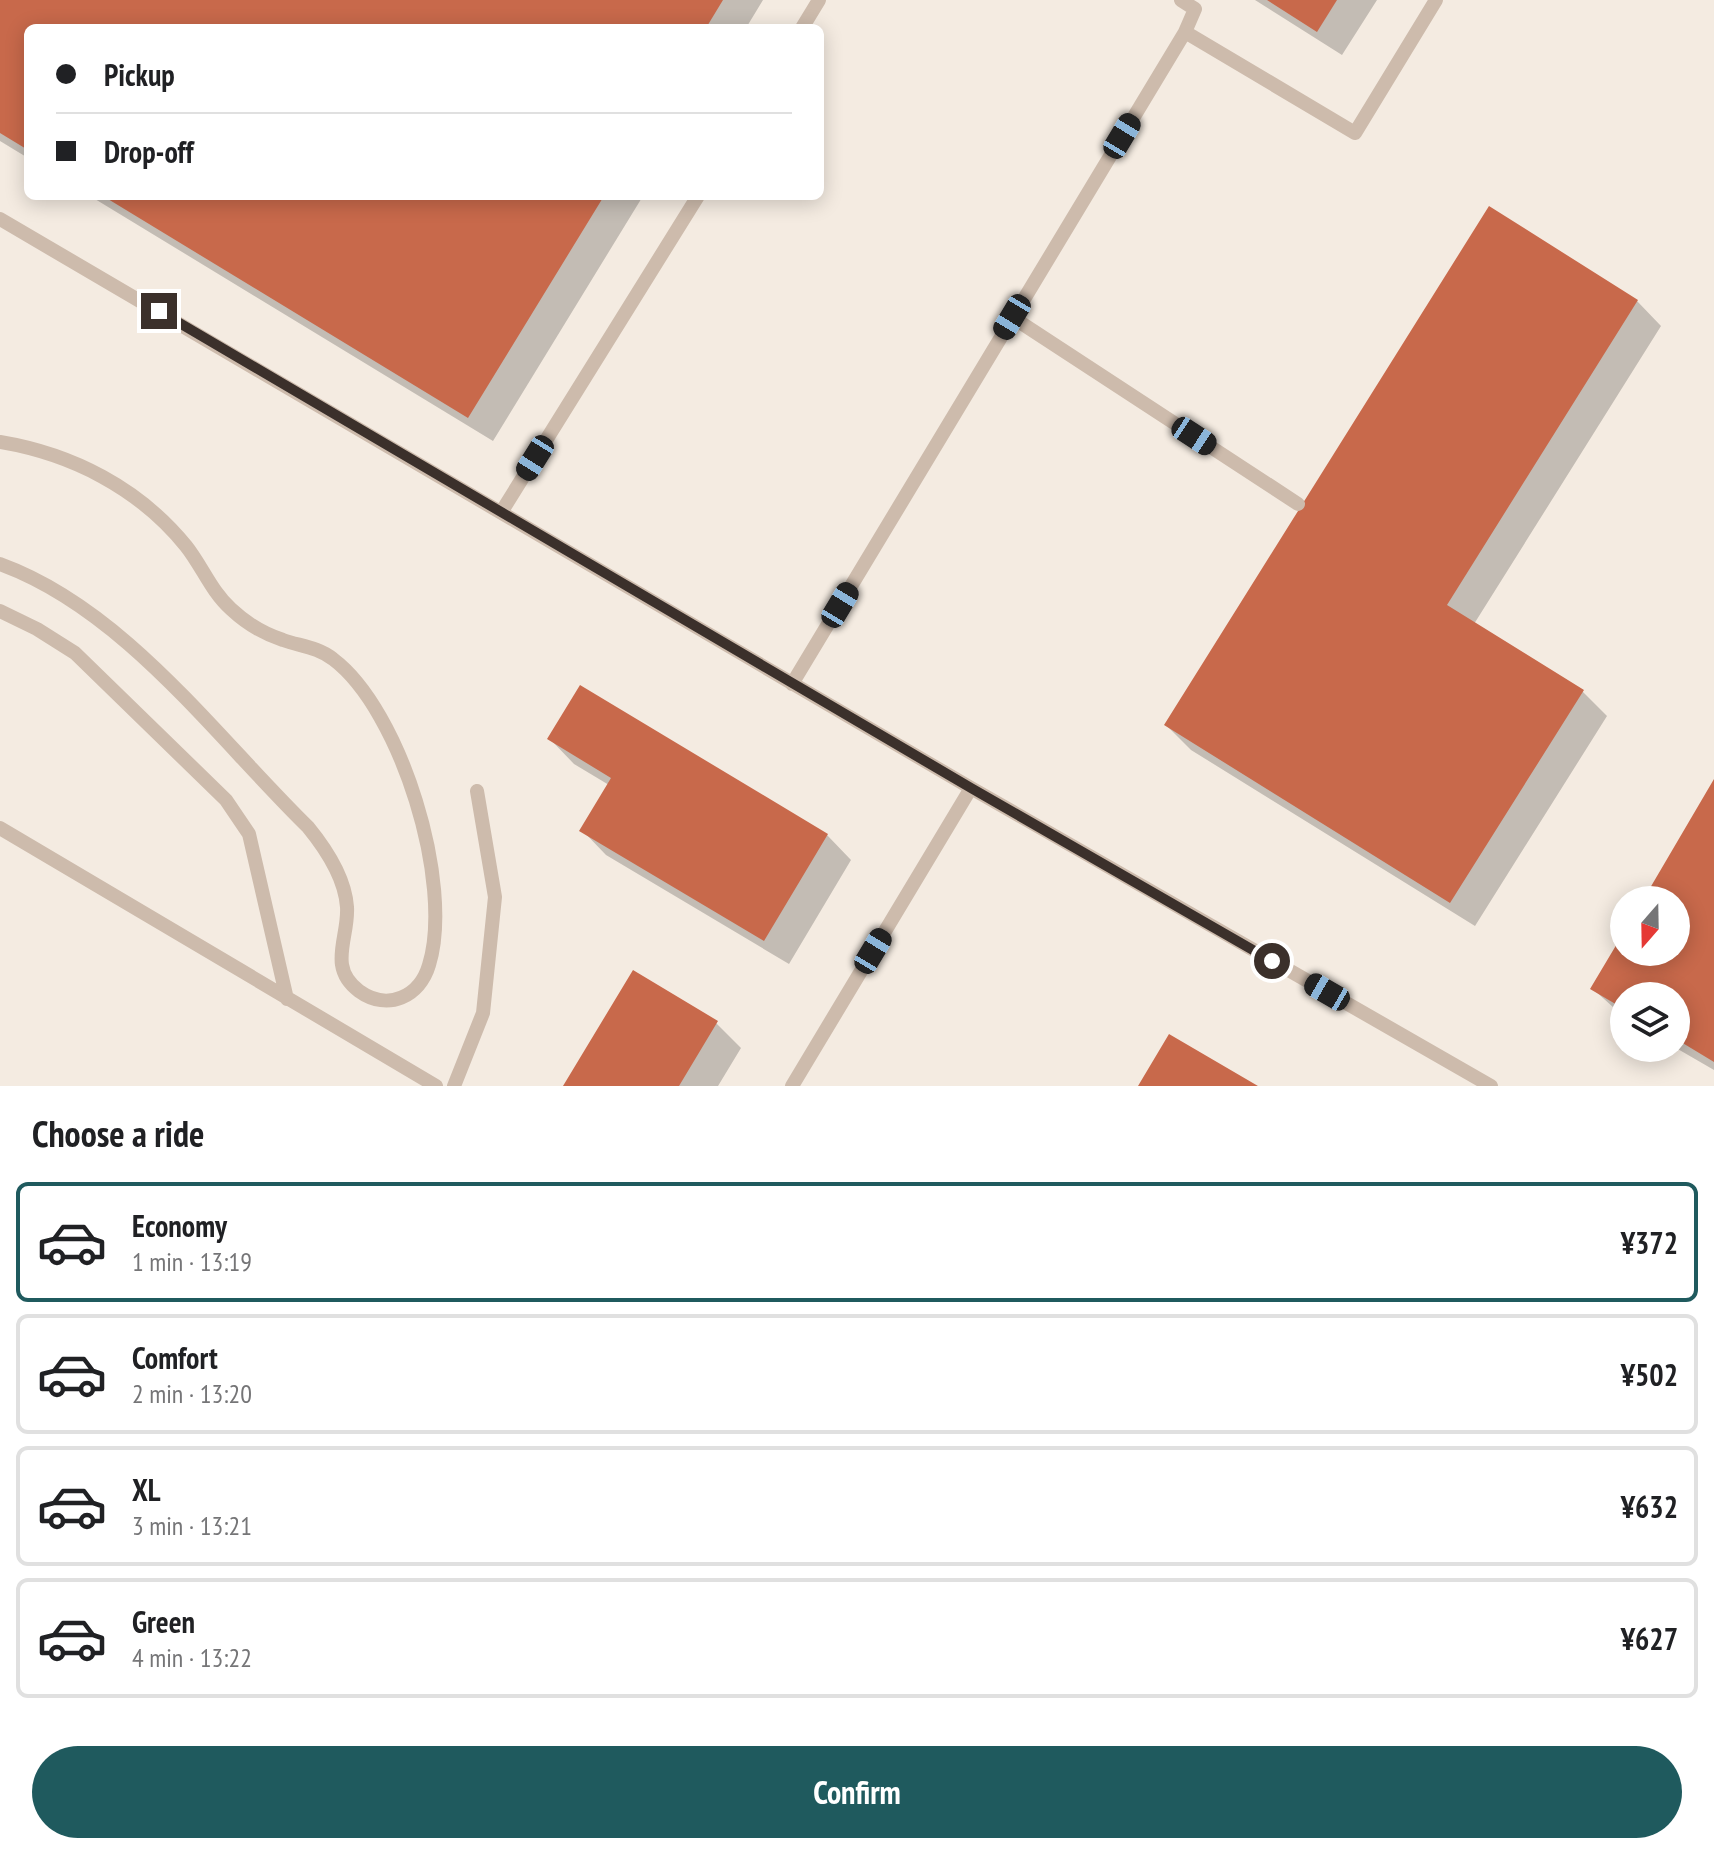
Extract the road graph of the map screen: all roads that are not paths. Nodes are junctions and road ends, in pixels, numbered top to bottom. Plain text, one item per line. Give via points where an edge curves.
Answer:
1 (819, 0) edge
2 (1181, 0) edge
3 (1436, 0) edge
4 (804, 24) edge
5 (1185, 32) junction
6 (696, 200) edge
7 (0, 219) edge
8 (1012, 317) junction
9 (0, 442) edge
10 (1298, 504) dead end
11 (502, 511) junction
12 (0, 564) edge
13 (0, 611) edge
14 (792, 684) junction
15 (971, 788) junction
16 (477, 791) dead end
17 (0, 828) edge
18 (287, 999) junction
19 (436, 1086) edge
20 (454, 1086) edge
21 (792, 1086) edge
22 (1491, 1086) edge

1 - 4 lane
2 - 5 lane via 1195,9
3 - 5 lane via 1355,133
5 - 8 lane
6 - 11 lane
7 - 11 lane
8 - 10 lane
8 - 14 lane
9 - 12 lane via 67,459 118,485 179,537 233,612 269,635 320,651 356,684 400,760 428,844 434,943 420,986 405,997 386,1001 355,987 340,958 347,914 344,891 333,863 308,827 116,631 60,591
11 - 14 lane
13 - 18 lane via 75,653 226,800 249,834
14 - 15 lane
15 - 21 lane
15 - 22 lane
16 - 20 lane via 495,897 483,1013
17 - 18 lane
18 - 19 lane

